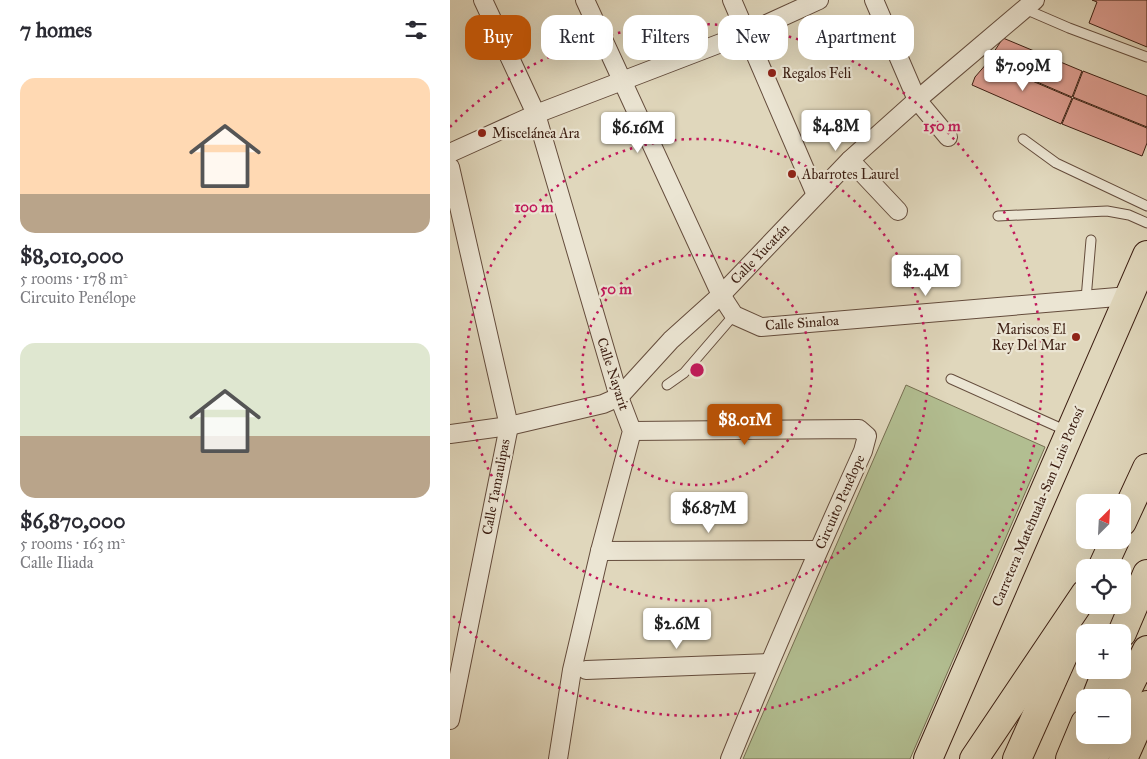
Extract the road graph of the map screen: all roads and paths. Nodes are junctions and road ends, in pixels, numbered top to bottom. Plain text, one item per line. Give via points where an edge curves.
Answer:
1 (483, 0) edge
2 (585, 0) edge
3 (732, 0) edge
4 (819, 0) edge
5 (874, 0) edge
6 (1027, 3) edge
7 (739, 15) edge
8 (787, 15) edge
9 (718, 44) edge
10 (1147, 57) edge
11 (759, 60) edge
12 (622, 81) junction
13 (917, 100) junction
14 (536, 114) junction
15 (948, 137) dead end
16 (1023, 139) dead end
17 (450, 153) edge
18 (850, 160) junction
19 (450, 167) edge
20 (816, 195) junction
21 (1147, 206) edge
22 (898, 211) dead end
23 (998, 216) dead end
24 (1147, 222) edge
25 (1091, 240) dead end
26 (1147, 254) edge
27 (721, 295) junction
28 (1129, 296) junction
29 (1086, 300) junction
30 (734, 314) junction
31 (951, 379) dead end
32 (667, 385) dead end
33 (619, 397) junction
34 (509, 426) junction
35 (632, 431) junction
36 (1070, 432) junction
37 (450, 434) edge
38 (1147, 468) edge
39 (1131, 503) edge
40 (818, 550) junction
41 (600, 551) junction
42 (1147, 574) edge
43 (1076, 607) edge
44 (1082, 614) edge
45 (1126, 624) edge
46 (1147, 650) edge
47 (769, 663) junction
48 (586, 670) dead end
49 (1128, 689) edge
50 (1147, 705) edge
51 (450, 720) edge
52 (1076, 744) edge
53 (1101, 744) edge
54 (558, 759) edge
55 (730, 759) edge
56 (928, 759) edge
57 (974, 759) edge
58 (1018, 759) edge
59 (1070, 759) edge
60 (1094, 759) edge
61 (1123, 759) edge

1 - 14 street, Calle Nayarit
2 - 12 street, Calle Sinaloa
3 - 7 street
4 - 8 street
5 - 13 street
6 - 10 lane via 1069,28
6 - 13 street, Calle Yucatán
9 - 12 street
11 - 20 street
12 - 14 street
12 - 27 street, Calle Sinaloa
13 - 15 street
13 - 18 street, Calle Yucatán
14 - 17 street
14 - 33 street, Calle Nayarit
16 - 21 lane via 1056,163
18 - 20 street, Calle Yucatán
18 - 22 street
19 - 34 street, Calle Tamaulipas
20 - 27 street, Calle Yucatán
23 - 24 lane via 1107,211
25 - 29 lane
26 - 28 main road, Carretera Matehuala-San Luis Potosí
27 - 30 street, Calle Sinaloa
27 - 33 street, Calle Yucatán via 671,340
28 - 29 street, Calle Sinaloa
28 - 36 main road, Carretera Matehuala-San Luis Potosí
29 - 30 street, Calle Sinaloa via 761,327
30 - 32 lane via 684,373
31 - 36 lane
33 - 34 street, Calle Yucatán via 603,404
33 - 35 street, Calle Nayarit
34 - 37 street, Calle Yucatán
34 - 51 street, Calle Tamaulipas
35 - 40 street, Circuito Penélope via 859,429 867,436 863,451
35 - 41 street
36 - 56 main road, Carretera Matehuala-San Luis Potosí
38 - 39 main road
40 - 41 street
40 - 47 street, Circuito Penélope
41 - 54 street via 572,670
42 - 45 main road
43 - 57 main road
44 - 58 main road
46 - 49 main road
47 - 48 street
47 - 55 street, Circuito Penélope
50 - 61 main road
52 - 59 main road
53 - 60 main road

